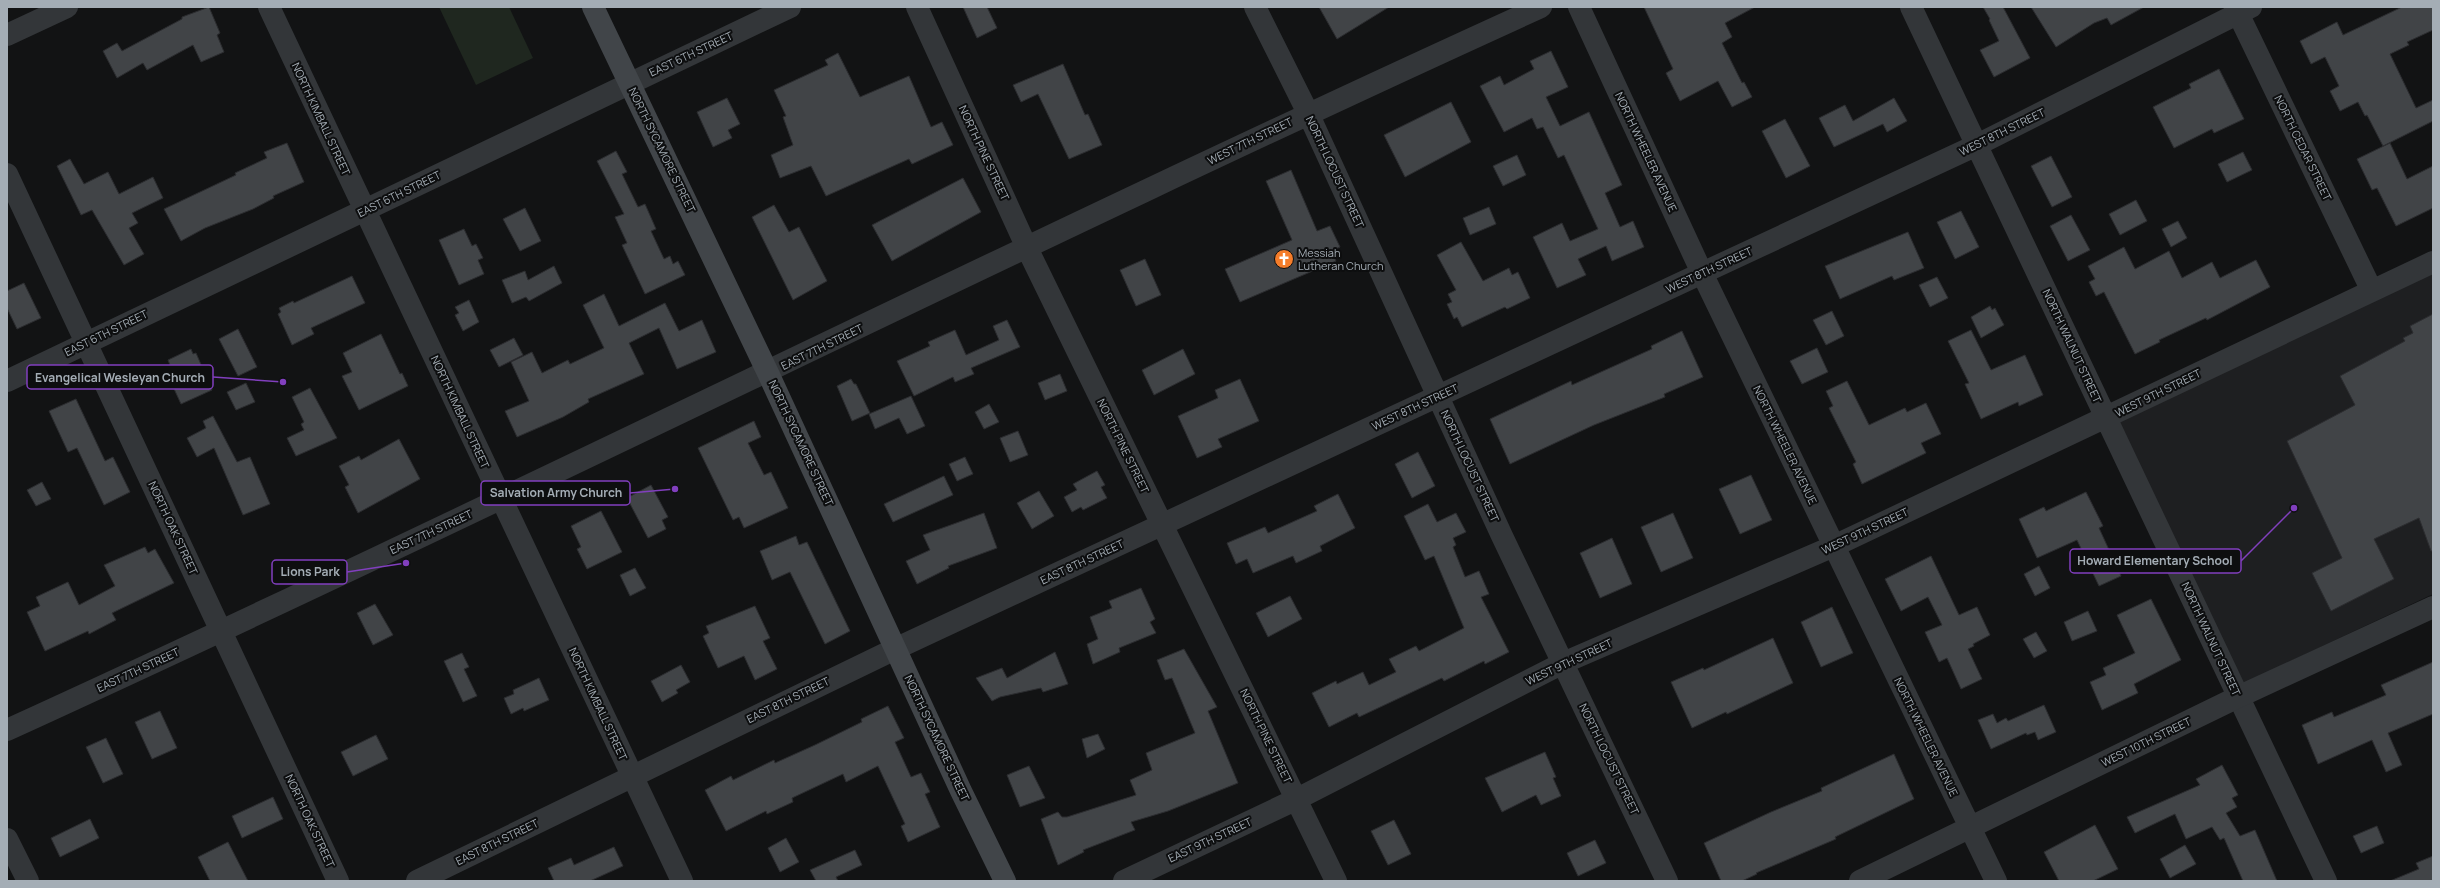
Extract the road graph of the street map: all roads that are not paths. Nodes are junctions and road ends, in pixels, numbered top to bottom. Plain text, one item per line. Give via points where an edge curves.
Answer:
1 (67, 7) edge
2 (269, 7) edge
3 (593, 7) edge
4 (790, 7) edge
5 (917, 7) edge
6 (1256, 7) edge
7 (1541, 7) edge
8 (1579, 7) edge
9 (1912, 7) edge
10 (2242, 9) edge
11 (7, 35) edge
12 (630, 83) junction
13 (1308, 113) junction
14 (1977, 145) junction
15 (7, 174) edge
16 (365, 210) junction
17 (1027, 248) junction
18 (2433, 262) edge
19 (1702, 273) junction
20 (2371, 289) junction
21 (86, 343) junction
22 (768, 373) junction
23 (7, 381) edge
24 (1438, 396) junction
25 (2106, 418) junction
26 (501, 499) junction
27 (1162, 524) junction
28 (1834, 546) junction
29 (2433, 607) edge
30 (222, 632) junction
31 (895, 649) junction
32 (1563, 663) junction
33 (2238, 697) junction
34 (7, 730) edge
35 (632, 776) junction
36 (1297, 800) junction
37 (1970, 828) junction
38 (7, 838) edge
39 (28, 881) edge
40 (338, 881) edge
41 (417, 881) edge
42 (682, 881) edge
43 (1006, 881) edge
44 (1124, 881) edge
45 (1336, 881) edge
46 (1667, 881) edge
47 (1860, 881) edge
48 (1996, 881) edge
49 (2326, 881) edge

1 - 11 street
2 - 16 street, NORTH KIMBALL STREET
3 - 12 main road, NORTH SYCAMORE STREET
4 - 12 street, EAST 6TH STREET
5 - 17 street, NORTH PINE STREET
6 - 13 street, NORTH LOCUST STREET
7 - 13 street, WEST 7TH STREET
8 - 19 street, NORTH WHEELER AVENUE
9 - 14 street, NORTH WALNUT STREET
10 - 14 street, WEST 8TH STREET
10 - 20 street, NORTH CEDAR STREET
12 - 16 street, EAST 6TH STREET
12 - 22 main road, NORTH SYCAMORE STREET
13 - 17 street, WEST 7TH STREET
13 - 24 street, NORTH LOCUST STREET
14 - 19 street, WEST 8TH STREET
14 - 25 street, NORTH WALNUT STREET
15 - 21 street, NORTH OAK STREET
16 - 21 street, EAST 6TH STREET
16 - 26 street, NORTH KIMBALL STREET
17 - 22 street, EAST 7TH STREET
17 - 27 street, NORTH PINE STREET
18 - 20 street, WEST 9TH STREET
19 - 24 street, WEST 8TH STREET
19 - 28 street, NORTH WHEELER AVENUE
20 - 25 street, WEST 9TH STREET
21 - 23 street, EAST 6TH STREET
21 - 30 street, NORTH OAK STREET
22 - 26 street, EAST 7TH STREET
22 - 31 main road, NORTH SYCAMORE STREET
24 - 27 street, WEST 8TH STREET
24 - 32 street, NORTH LOCUST STREET
25 - 28 street, WEST 9TH STREET
25 - 33 street, NORTH WALNUT STREET
26 - 30 street, EAST 7TH STREET
26 - 35 street, NORTH KIMBALL STREET
27 - 31 street, EAST 8TH STREET
27 - 36 street, NORTH PINE STREET
28 - 32 street, WEST 9TH STREET
28 - 37 street, NORTH WHEELER AVENUE
29 - 33 street, WEST 10TH STREET
30 - 34 street, EAST 7TH STREET
30 - 40 street, NORTH OAK STREET
31 - 35 street, EAST 8TH STREET
31 - 43 main road, NORTH SYCAMORE STREET
32 - 36 street, WEST 9TH STREET
32 - 46 street, NORTH LOCUST STREET
33 - 37 street, WEST 10TH STREET
33 - 49 street, NORTH WALNUT STREET
35 - 41 street, EAST 8TH STREET
35 - 42 street, NORTH KIMBALL STREET
36 - 44 street, EAST 9TH STREET
36 - 45 street, NORTH PINE STREET
37 - 47 street, WEST 10TH STREET
37 - 48 street, NORTH WHEELER AVENUE
38 - 39 street

